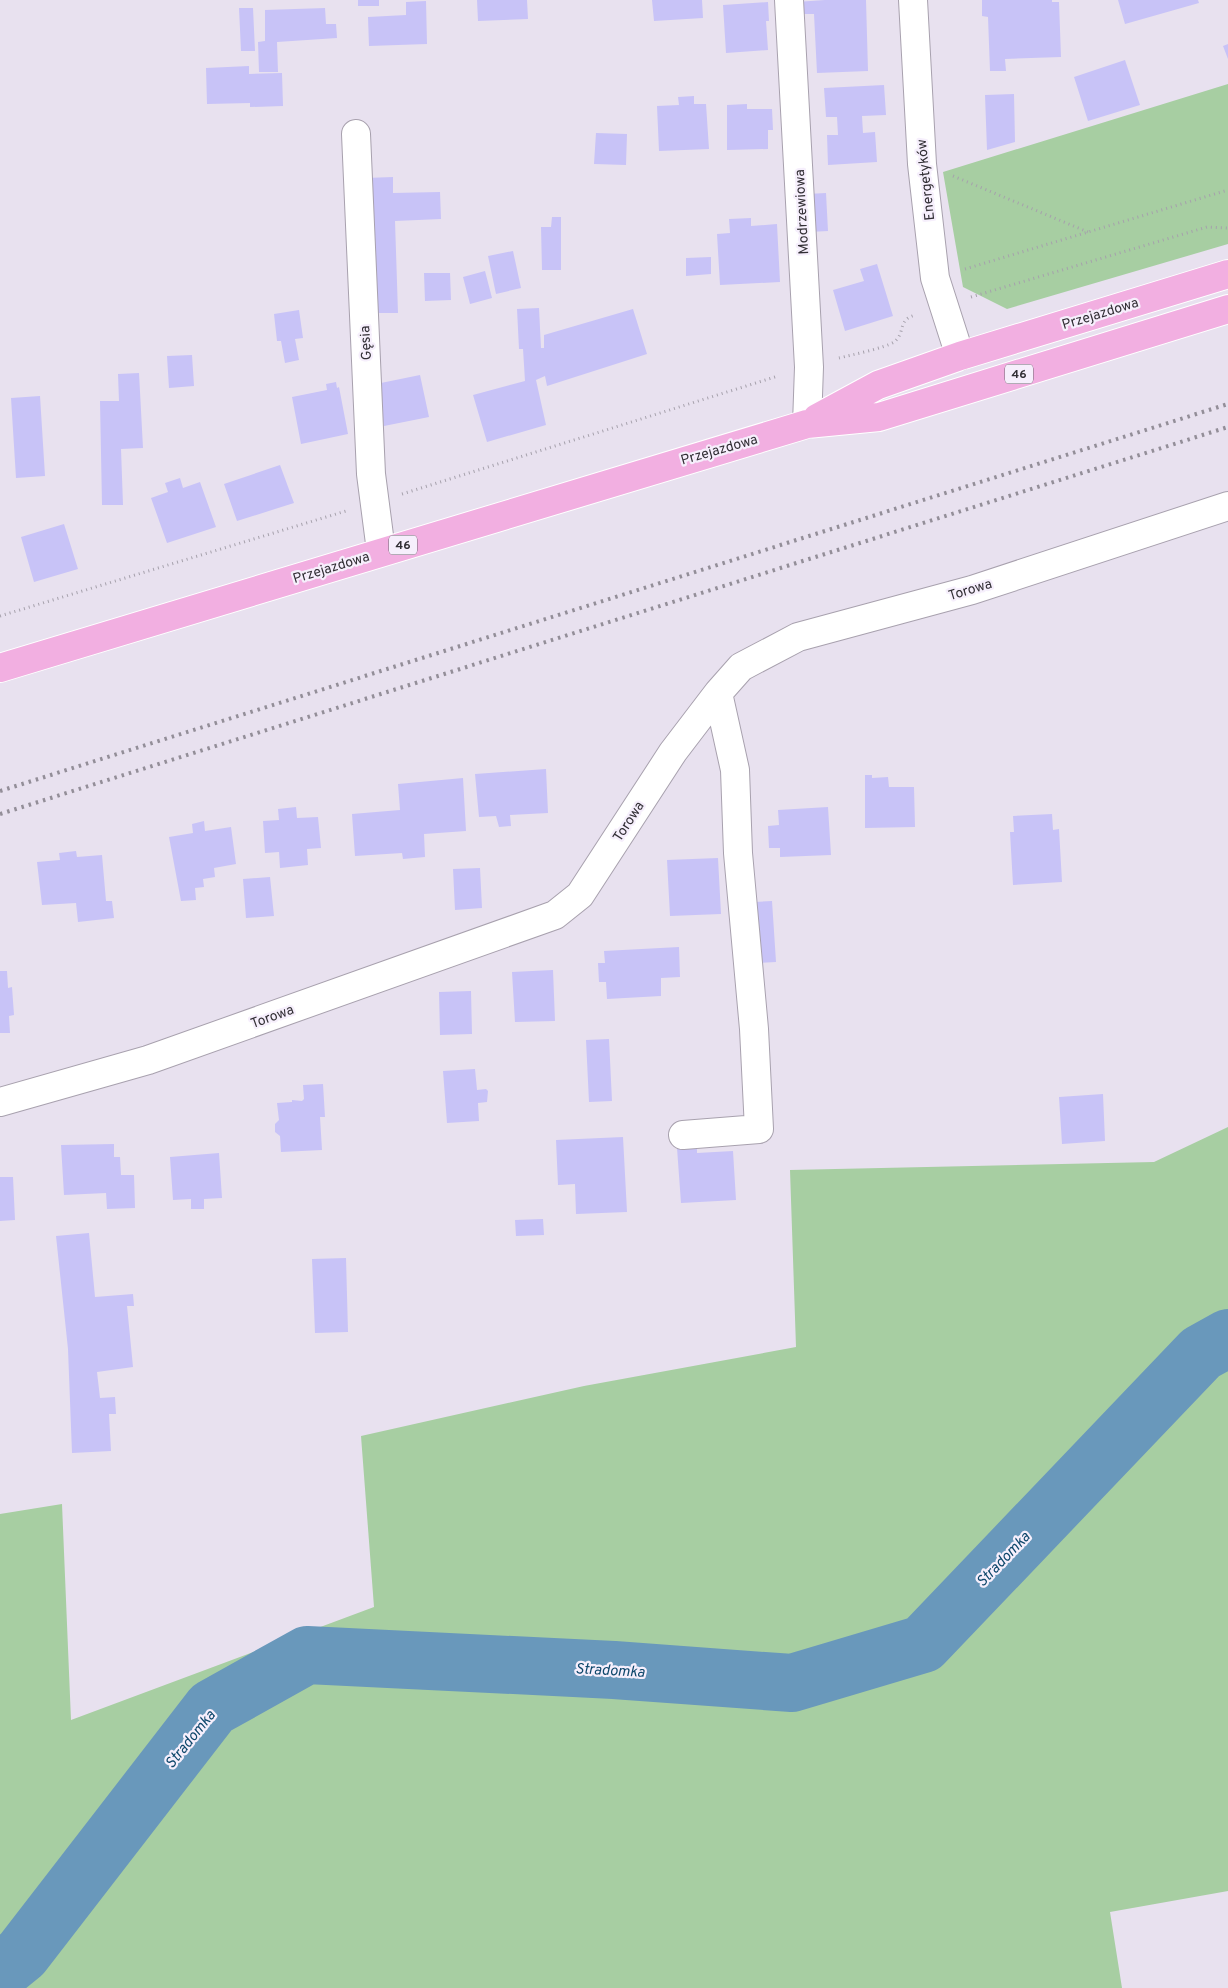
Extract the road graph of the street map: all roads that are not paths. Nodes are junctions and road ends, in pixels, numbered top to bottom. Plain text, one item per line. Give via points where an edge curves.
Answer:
1 (789, 0) edge
2 (913, 0) edge
3 (356, 134) dead end
4 (1228, 274) edge
5 (1228, 310) edge
6 (960, 356) junction
7 (807, 424) junction
8 (1228, 506) edge
9 (381, 551) junction
10 (0, 668) edge
11 (718, 693) junction
12 (0, 1102) edge
13 (683, 1135) dead end

1 - 7 street, Modrzewiowa via 809,367
2 - 6 street, Energetyków via 922,164 935,278
3 - 9 street, Gęsia via 370,465
4 - 6 main road, Przejazdowa / 46
5 - 7 main road, Przejazdowa / 46 via 879,417
6 - 7 main road, Przejazdowa / 46 via 878,385
7 - 9 main road, Przejazdowa / 46
8 - 11 street, Torowa via 972,590 798,637 741,667
9 - 10 main road, Przejazdowa / 46
11 - 12 street, Torowa via 673,752 580,895 555,915 148,1060
11 - 13 street via 735,770 738,853 754,1029 759,1129

